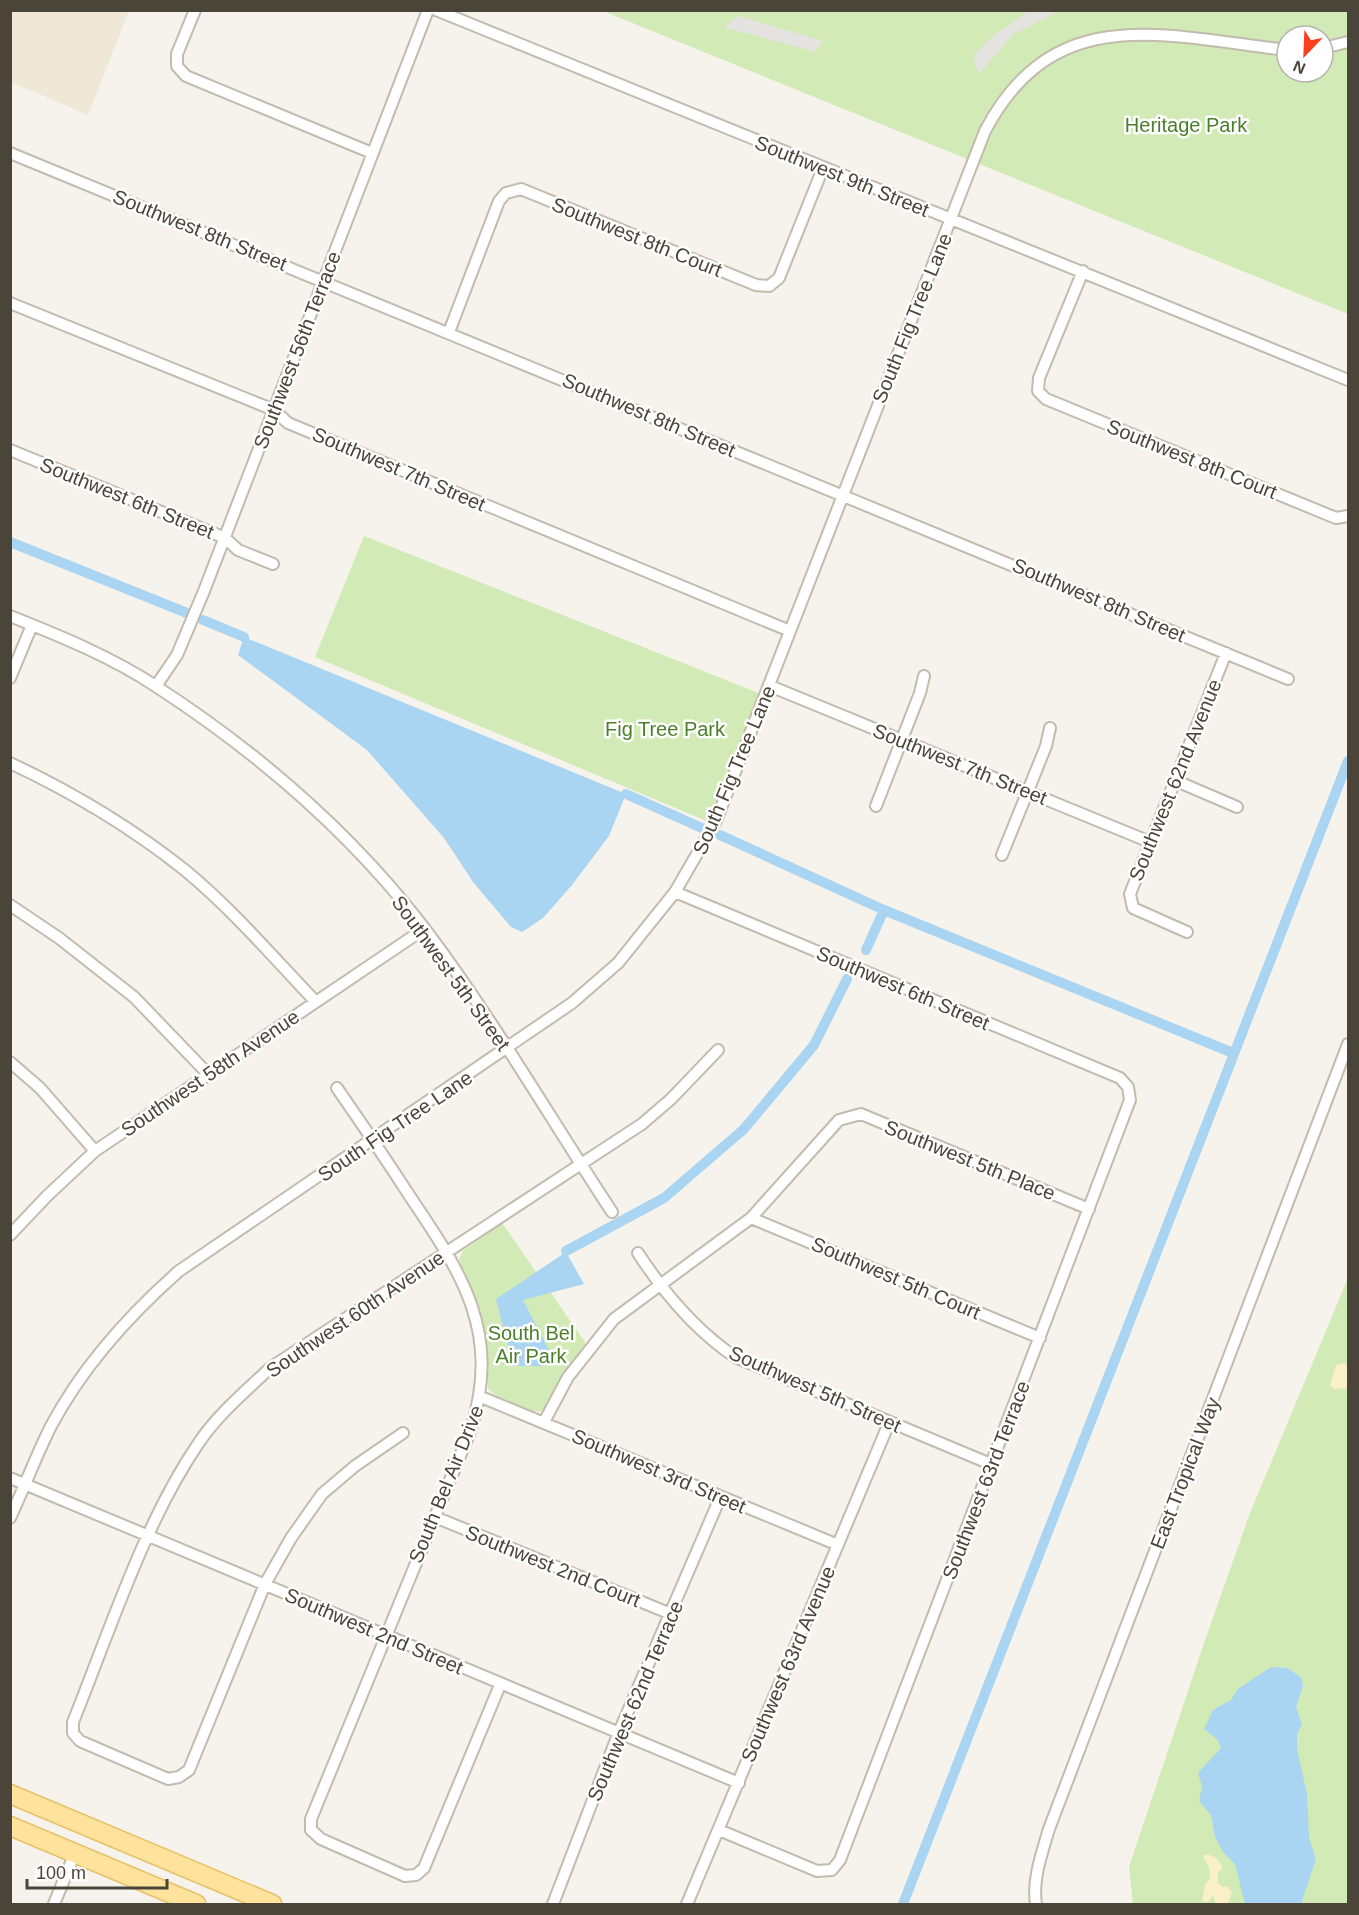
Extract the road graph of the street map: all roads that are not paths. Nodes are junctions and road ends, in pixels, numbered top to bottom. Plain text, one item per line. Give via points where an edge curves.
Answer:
1 (195, 10) edge
2 (428, 10) edge
3 (436, 10) edge
4 (1275, 49) edge
5 (10, 153) edge
6 (372, 153) junction
7 (823, 168) junction
8 (951, 220) junction
9 (1083, 271) junction
10 (324, 281) junction
11 (10, 303) edge
12 (449, 332) junction
13 (1348, 380) edge
14 (274, 410) junction
15 (10, 450) edge
16 (842, 495) junction
17 (1348, 516) edge
18 (225, 538) junction
19 (273, 564) dead end
20 (10, 616) edge
21 (32, 625) junction
22 (790, 631) junction
23 (1226, 653) junction
24 (924, 676) dead end
25 (10, 678) edge
26 (1288, 679) dead end
27 (156, 686) junction
28 (770, 686) junction
29 (1050, 728) dead end
30 (901, 741) junction
31 (10, 763) edge
32 (1174, 780) junction
33 (1028, 792) junction
34 (876, 806) dead end
35 (1237, 807) dead end
36 (1150, 842) junction
37 (1002, 855) dead end
38 (675, 892) junction
39 (10, 905) edge
40 (424, 929) junction
41 (1188, 932) dead end
42 (315, 1001) junction
43 (1348, 1044) edge
44 (507, 1050) junction
45 (718, 1050) dead end
46 (10, 1062) edge
47 (209, 1075) junction
48 (1128, 1087) joint
49 (337, 1088) dead end
50 (373, 1141) junction
51 (95, 1151) junction
52 (581, 1165) junction
53 (1089, 1209) junction
54 (612, 1212) dead end
55 (751, 1218) junction
56 (10, 1235) edge
57 (448, 1252) junction
58 (638, 1253) dead end
59 (659, 1285) junction
60 (1040, 1338) junction
61 (481, 1397) junction
62 (544, 1422) junction
63 (889, 1423) junction
64 (403, 1433) dead end
65 (993, 1466) junction
66 (10, 1478) edge
67 (25, 1484) junction
68 (720, 1498) junction
69 (435, 1517) junction
70 (10, 1518) edge
71 (148, 1535) junction
72 (838, 1545) junction
73 (265, 1584) junction
74 (671, 1614) junction
75 (385, 1634) junction
76 (500, 1685) junction
77 (619, 1732) junction
78 (739, 1783) junction
79 (10, 1794) edge
80 (10, 1826) edge
81 (719, 1830) junction
82 (75, 1853) junction
83 (54, 1905) edge
84 (196, 1905) edge
85 (272, 1905) edge
86 (553, 1905) edge
87 (687, 1905) edge
88 (1036, 1905) edge

1 - 6 street via 177,54 177,66 186,76
2 - 6 street, Southwest 56th Terrace
3 - 7 street, Southwest 9th Street
4 - 8 street, South Fig Tree Lane via 1134,32 1094,36 1038,62 997,107
5 - 10 street, Southwest 8th Street
6 - 10 street, Southwest 56th Terrace
7 - 8 street, Southwest 9th Street
7 - 12 street, Southwest 8th Court via 779,278 768,286 756,285 521,189 506,193 499,201
8 - 9 street, Southwest 9th Street
8 - 16 street, South Fig Tree Lane
9 - 13 street, Southwest 9th Street
9 - 17 street, Southwest 8th Court via 1039,378 1038,391 1046,399 1336,518
10 - 12 street, Southwest 8th Street
10 - 14 street, Southwest 56th Terrace
11 - 14 street, Southwest 7th Street
12 - 16 street, Southwest 8th Street
14 - 18 street, Southwest 56th Terrace
14 - 22 street, Southwest 7th Street via 288,423
15 - 18 street, Southwest 6th Street
16 - 22 street, South Fig Tree Lane
16 - 23 street, Southwest 8th Street
18 - 19 street, Southwest 6th Street via 238,550
18 - 27 street, Southwest 56th Terrace via 177,655
20 - 21 street, Southwest 5th Street
21 - 25 street
21 - 27 street, Southwest 5th Street via 94,652
22 - 28 street, South Fig Tree Lane
23 - 26 street, Southwest 8th Street
23 - 32 street, Southwest 62nd Avenue
24 - 30 street
27 - 40 street, Southwest 5th Street via 306,800 380,875
28 - 30 street, Southwest 7th Street
28 - 38 street, South Fig Tree Lane via 716,821
29 - 33 street
30 - 33 street, Southwest 7th Street
30 - 34 street
31 - 42 street via 121,824 186,871 247,928
32 - 35 street
32 - 36 street, Southwest 62nd Avenue
33 - 36 street, Southwest 7th Street
33 - 37 street
36 - 41 street, Southwest 62nd Avenue via 1130,894 1133,908
38 - 44 street, South Fig Tree Lane via 618,963 572,1003
38 - 48 street, Southwest 6th Street via 1120,1078
39 - 47 street via 134,997
40 - 42 street, Southwest 58th Avenue
40 - 44 street, Southwest 5th Street
42 - 47 street, Southwest 58th Avenue
43 - 88 street, East Tropical Way via 1049,1829 1038,1868
44 - 50 street, South Fig Tree Lane
44 - 52 street, Southwest 5th Street
45 - 52 street, Southwest 60th Avenue via 642,1124
46 - 51 street via 40,1088
47 - 51 street, Southwest 58th Avenue
48 - 53 street, Southwest 63rd Terrace via 1130,1100
49 - 50 street, South Bel Air Drive
50 - 57 street, South Bel Air Drive
50 - 67 street, South Fig Tree Lane via 179,1271 138,1308 94,1359 52,1425
51 - 56 street, Southwest 58th Avenue
52 - 54 street, Southwest 5th Street
52 - 57 street, Southwest 60th Avenue
53 - 55 street, Southwest 5th Place via 861,1114 839,1120
53 - 60 street, Southwest 63rd Terrace
55 - 59 street
55 - 60 street, Southwest 5th Court
57 - 61 street, South Bel Air Drive via 476,1319 482,1353
57 - 71 street, Southwest 60th Avenue via 261,1376 227,1408 199,1442 170,1488
58 - 59 street, Southwest 5th Street
59 - 62 street via 614,1319 585,1352
59 - 63 street, Southwest 5th Street via 713,1342 735,1357
60 - 65 street, Southwest 63rd Terrace
61 - 62 street, Southwest 3rd Street
61 - 69 street, South Bel Air Drive
62 - 68 street, Southwest 3rd Street
63 - 65 street, Southwest 5th Street
63 - 72 street, Southwest 63rd Avenue
64 - 73 street via 322,1494
65 - 81 street, Southwest 63rd Terrace via 840,1860 832,1870 817,1871
66 - 67 street, Southwest 2nd Street
67 - 70 street, South Fig Tree Lane
67 - 71 street, Southwest 2nd Street
68 - 72 street, Southwest 3rd Street
68 - 74 street, Southwest 62nd Terrace
69 - 74 street, Southwest 2nd Court
69 - 75 street, South Bel Air Drive
71 - 73 street, Southwest 2nd Street
71 - 73 street, Southwest 60th Avenue via 73,1722 80,1741 168,1779 189,1770
72 - 78 street, Southwest 63rd Avenue
73 - 75 street, Southwest 2nd Street
74 - 77 street, Southwest 62nd Terrace
75 - 76 street, Southwest 2nd Street
75 - 76 street, South Bel Air Drive via 311,1819 311,1830 321,1839 405,1876 416,1875 424,1868
76 - 77 street, Southwest 2nd Street
77 - 78 street, Southwest 2nd Street
77 - 86 street, Southwest 62nd Terrace
78 - 81 street, Southwest 63rd Avenue
79 - 85 main road
80 - 82 main road
81 - 87 street, Southwest 63rd Avenue
82 - 83 street
82 - 84 main road

